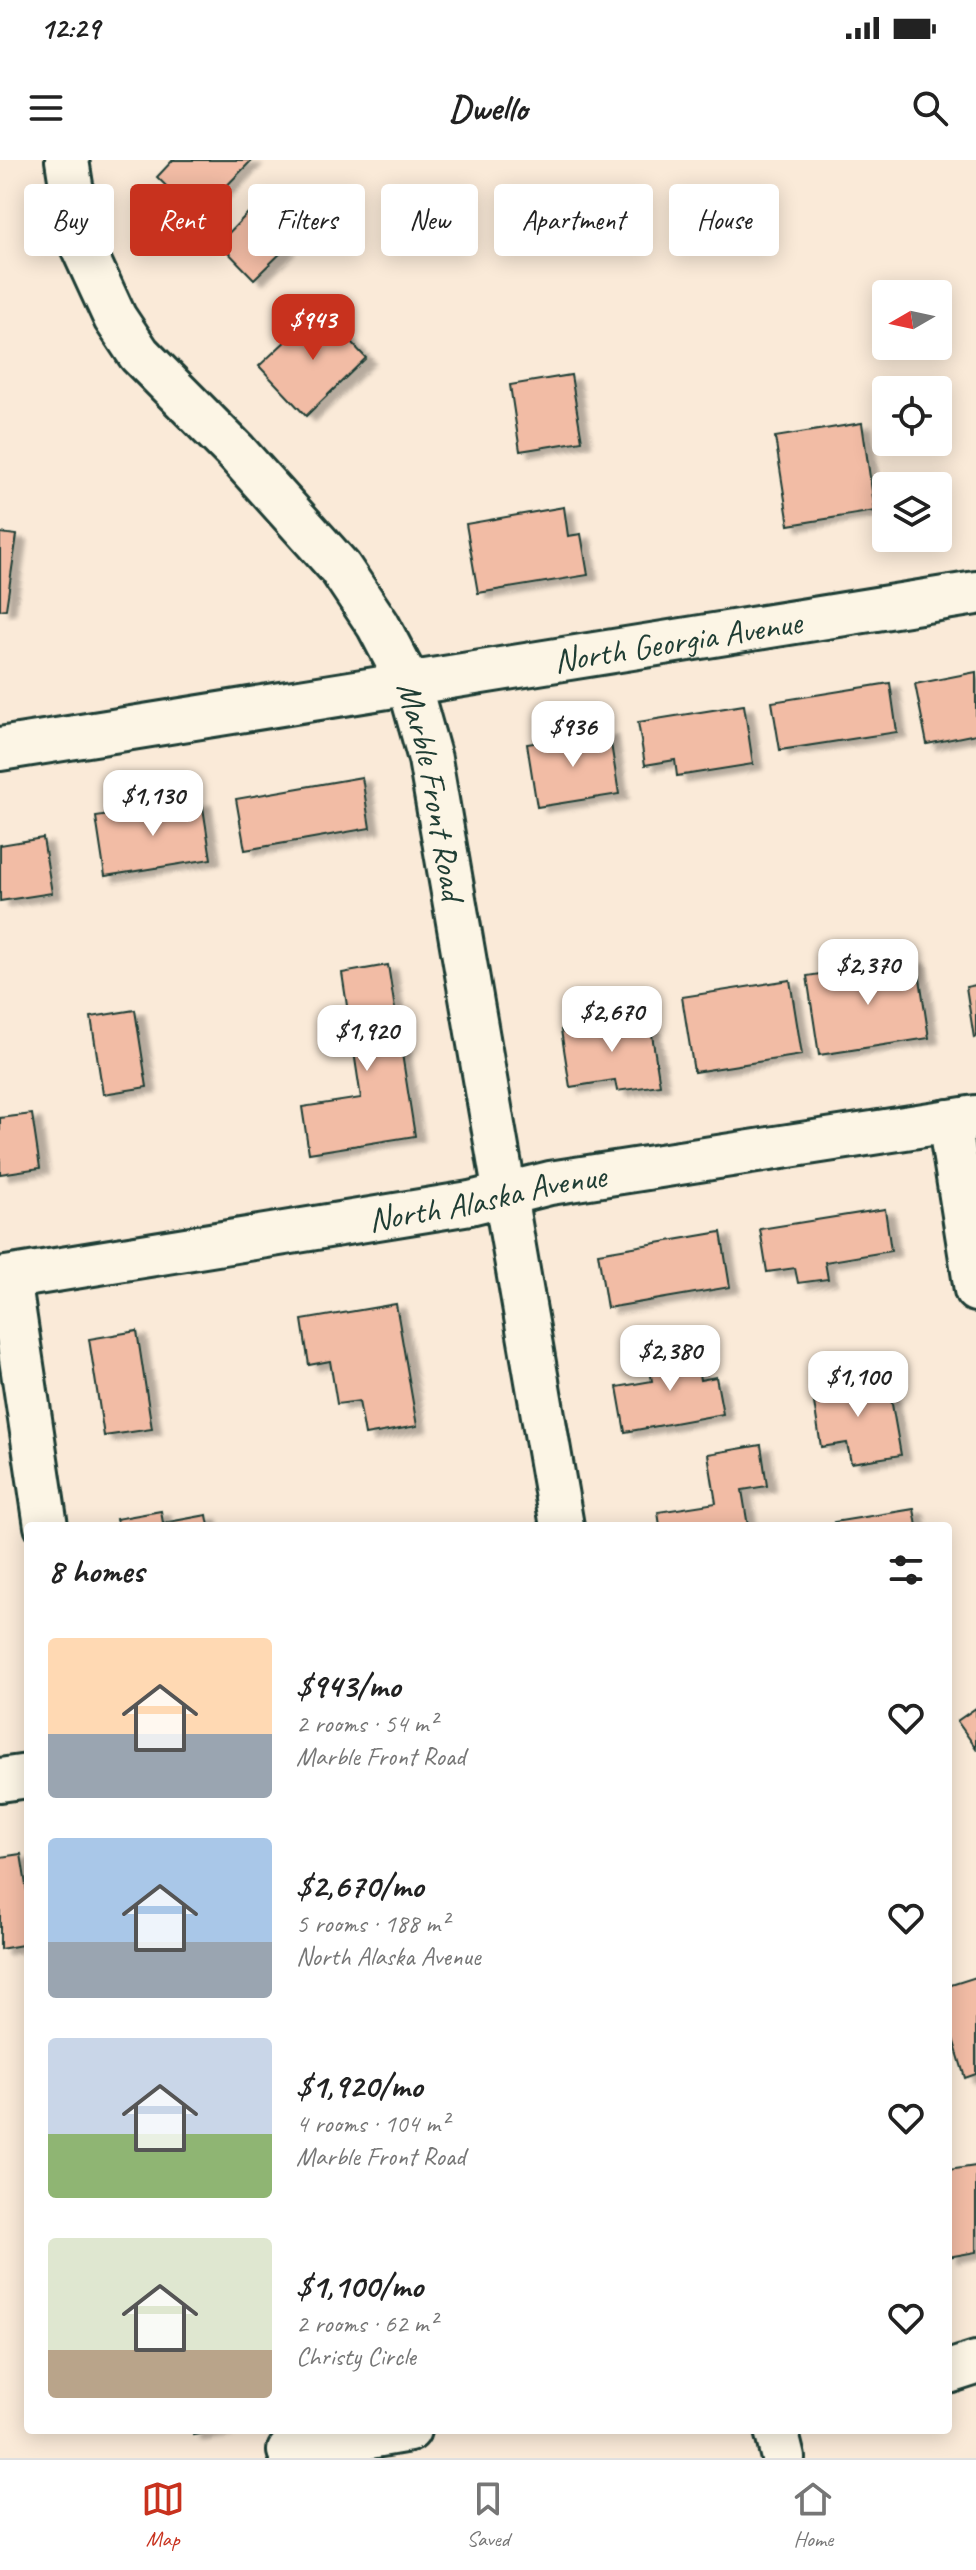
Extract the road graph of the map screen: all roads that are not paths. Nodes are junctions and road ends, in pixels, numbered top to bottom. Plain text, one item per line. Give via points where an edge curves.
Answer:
1 (67, 160) edge
2 (976, 593) edge
3 (409, 684) junction
4 (0, 749) edge
5 (963, 1119) edge
6 (504, 1193) junction
7 (4, 1278) edge
8 (976, 1290) edge
9 (45, 1522) edge
10 (561, 1522) edge
11 (24, 1777) edge
12 (0, 1780) edge
13 (976, 2363) edge
14 (952, 2371) edge
15 (386, 2434) edge
16 (777, 2434) edge
17 (289, 2451) dead end
18 (783, 2458) edge

1 - 3 street, Marble Front Road via 80,242 115,318 139,354 340,568
2 - 3 street, North Georgia Avenue
3 - 4 street, North Georgia Avenue
3 - 6 street, Marble Front Road via 430,759
5 - 6 street, North Alaska Avenue
5 - 8 street
6 - 7 street, North Alaska Avenue via 470,1203
6 - 10 street, Marble Front Road
7 - 9 street
11 - 12 street
13 - 14 street
15 - 17 street
16 - 18 street

